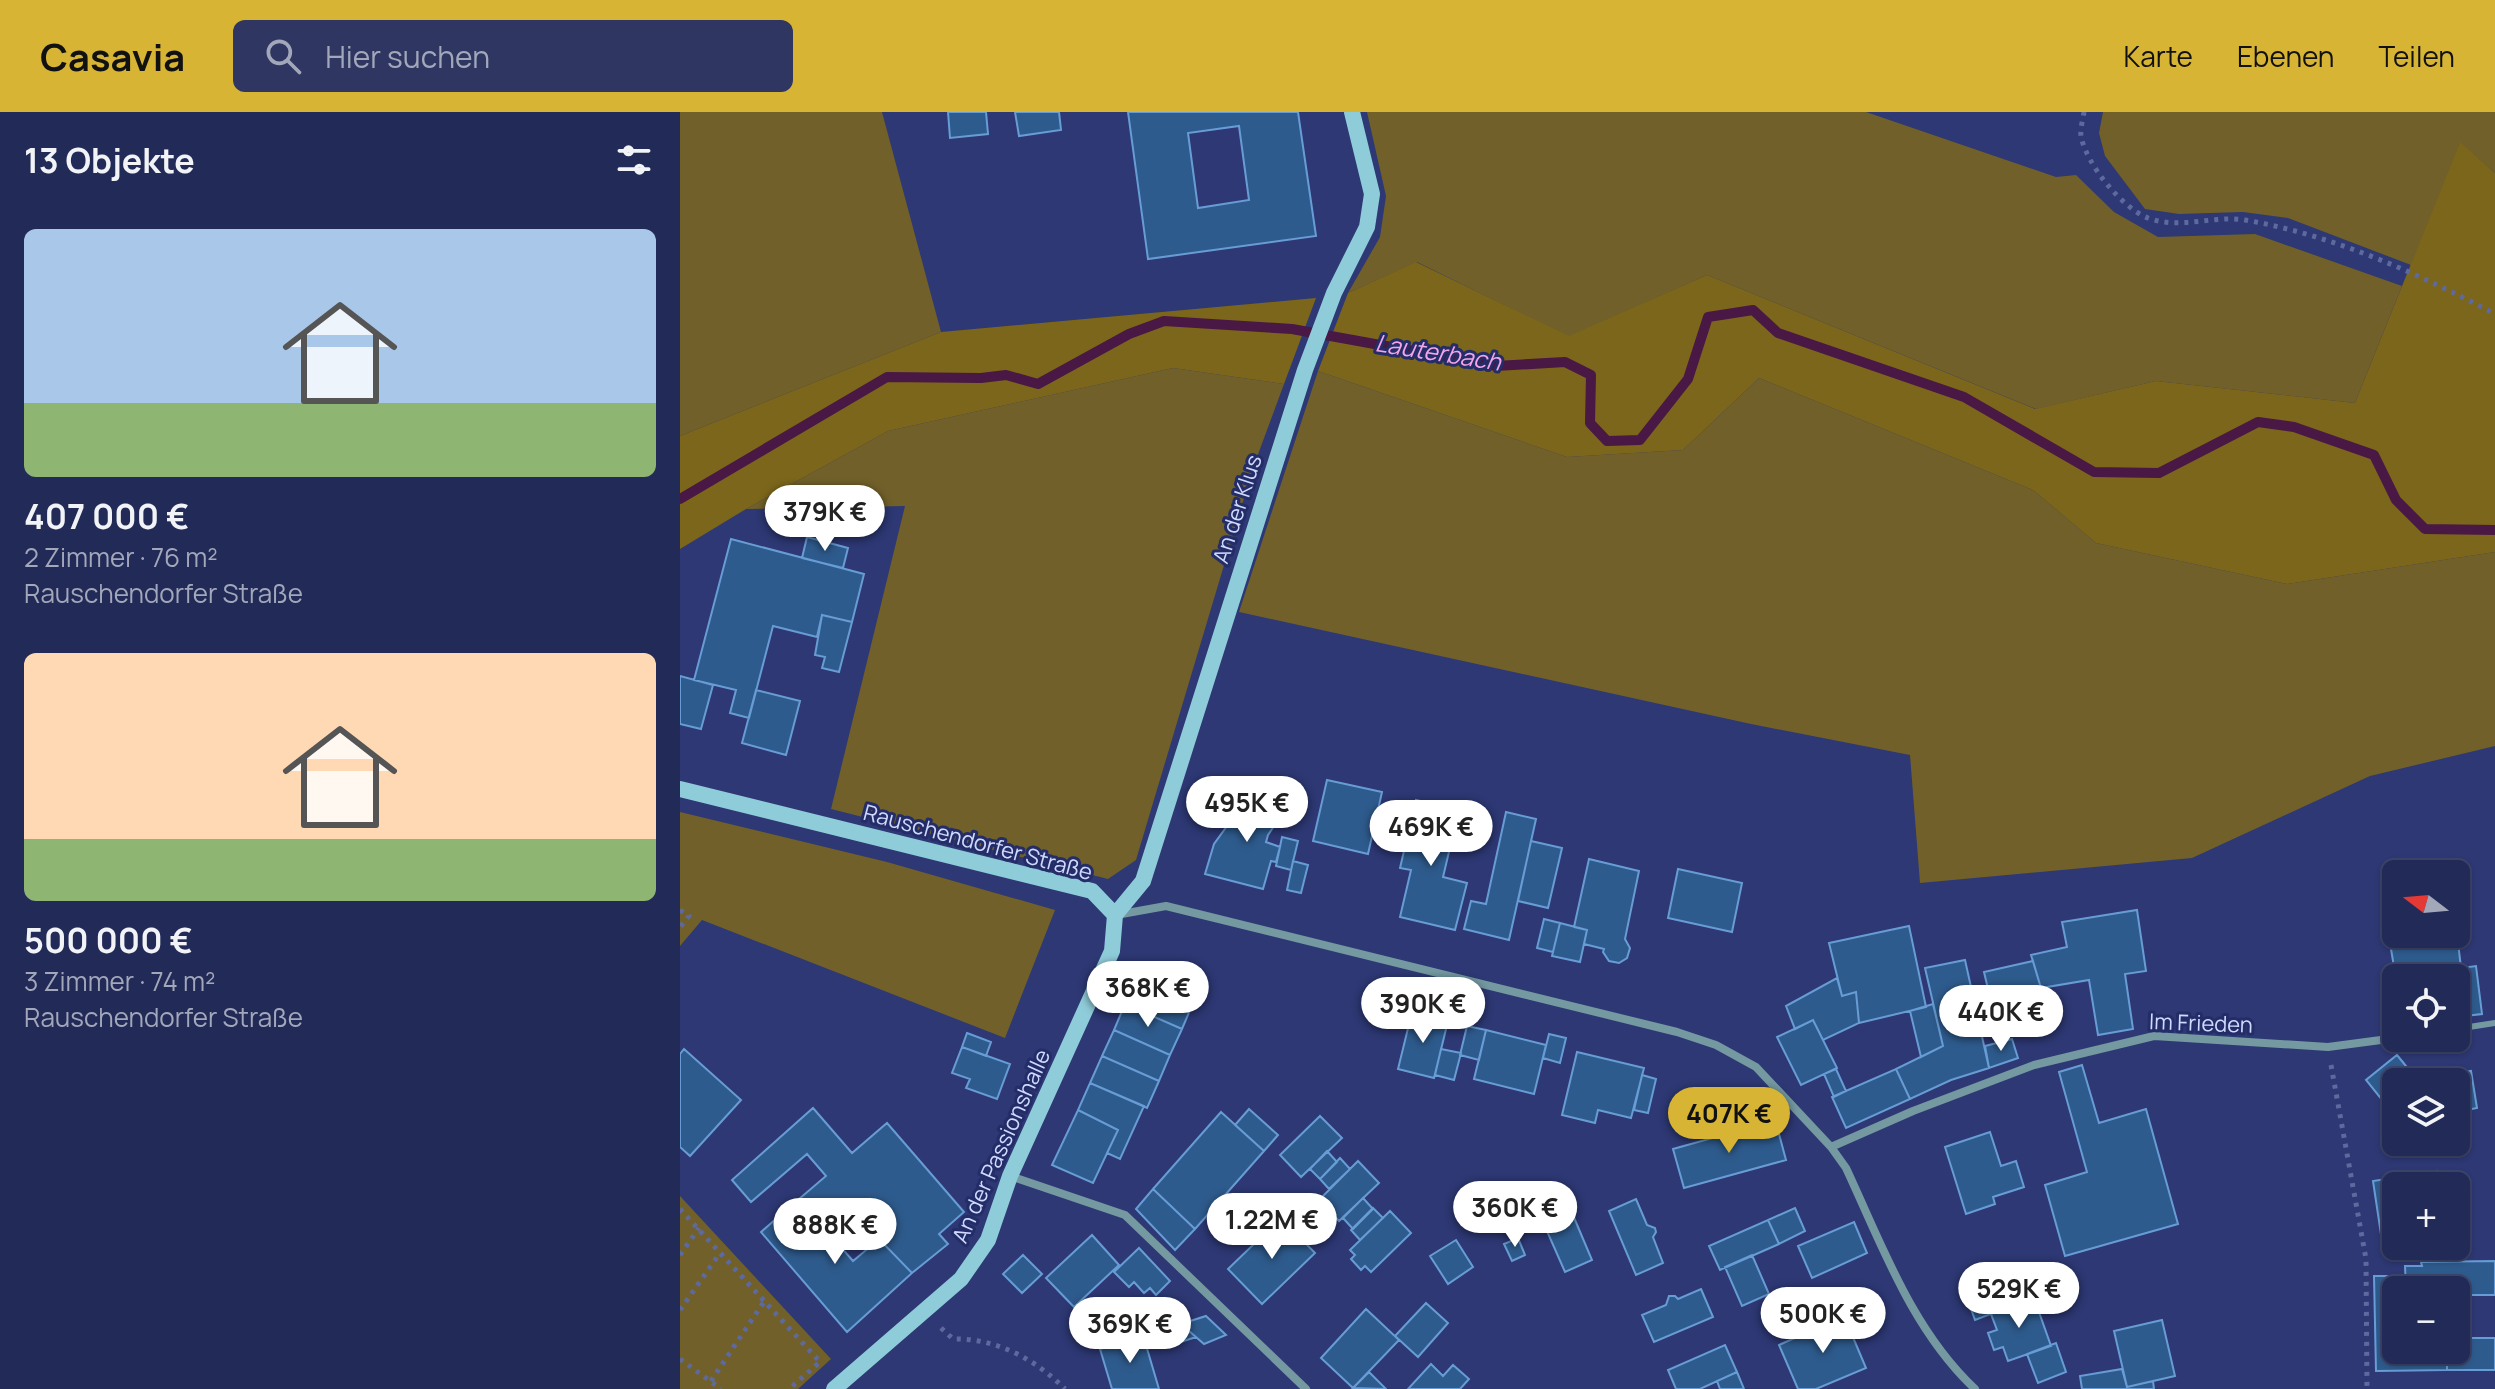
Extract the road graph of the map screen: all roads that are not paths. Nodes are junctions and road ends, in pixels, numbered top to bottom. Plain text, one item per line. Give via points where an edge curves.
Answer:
1 (1352, 112) edge
2 (680, 789) edge
3 (1115, 915) junction
4 (2495, 1023) edge
5 (2470, 1027) edge
6 (2382, 1040) edge
7 (1831, 1147) junction
8 (1010, 1176) junction
9 (834, 1389) edge
10 (1306, 1389) edge
11 (1975, 1389) edge

1 - 3 street, An der Klus via 1372,194 1367,227 1334,293 1305,370 1143,881
2 - 3 street, Rauschendorfer Straße via 1092,891
3 - 7 street via 1166,906 1677,1032 1756,1067
3 - 8 street, An der Passionshalle via 1112,951
4 - 5 lane
6 - 7 street, Im Frieden via 2328,1047 2154,1036 2034,1065
7 - 11 street via 1846,1168 1911,1308 1950,1366
8 - 9 street, An der Passionshalle via 988,1240 961,1279
8 - 10 street via 1125,1215

